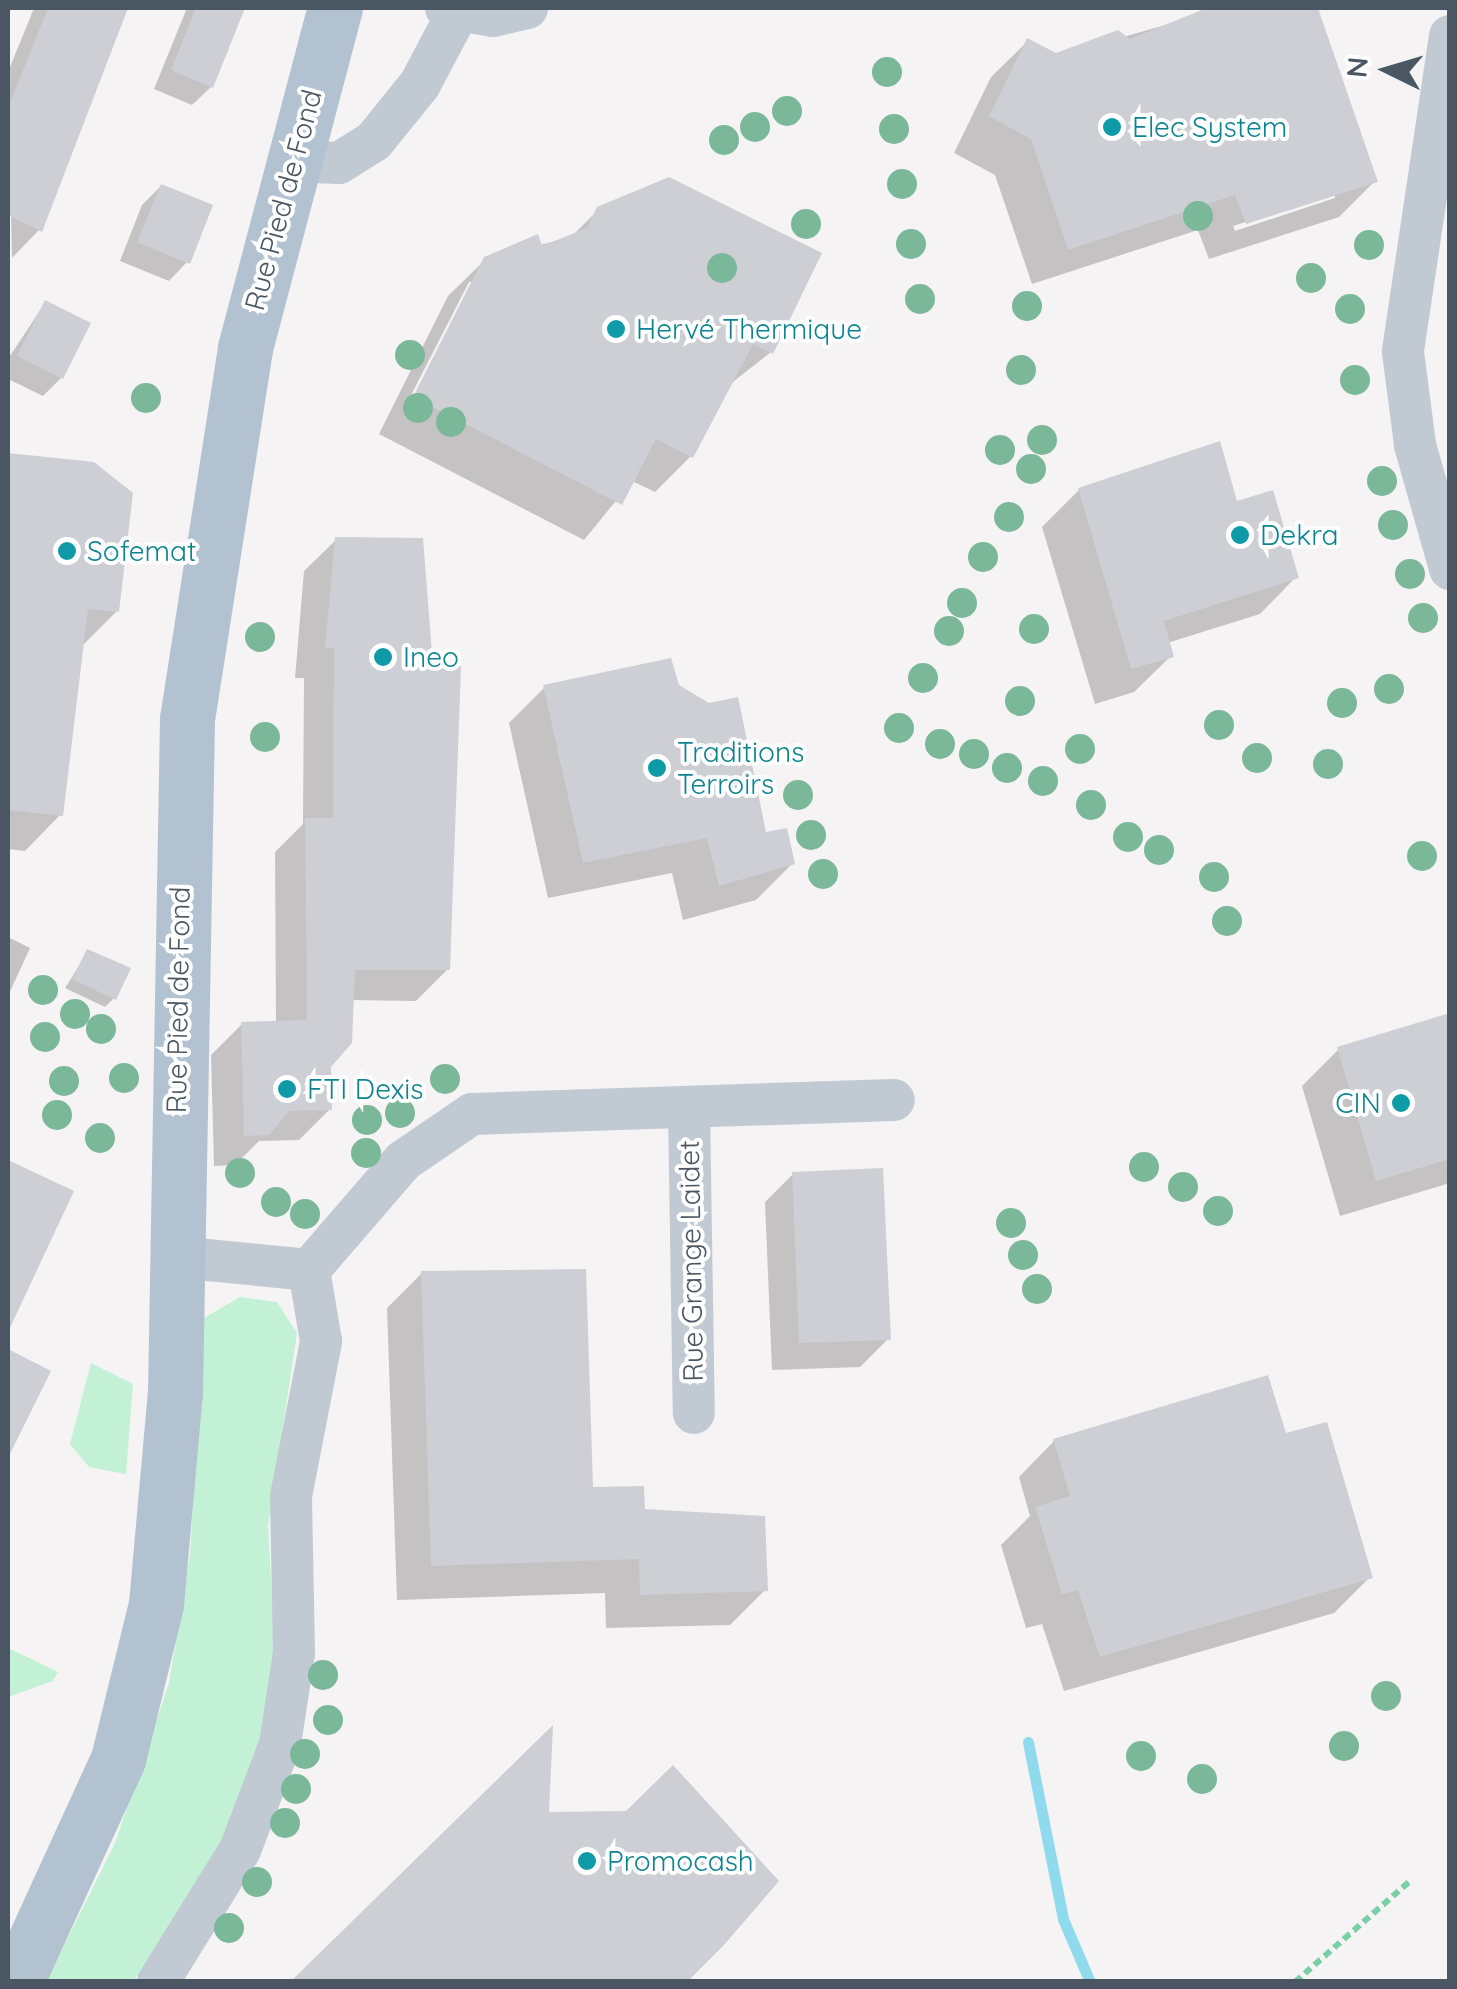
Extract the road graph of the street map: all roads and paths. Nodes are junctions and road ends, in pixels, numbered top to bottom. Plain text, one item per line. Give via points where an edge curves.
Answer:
1 (335, 8) edge
2 (527, 8) edge
3 (452, 10) edge
4 (1450, 36) edge
5 (291, 161) junction
6 (1450, 568) edge
7 (894, 1100) dead end
8 (690, 1108) junction
9 (177, 1258) junction
10 (309, 1270) junction
11 (694, 1413) dead end
12 (1409, 1882) dead end
13 (16, 1982) edge
14 (158, 1982) edge
15 (1296, 1982) edge

1 - 5 main road, Rue Pied de Fond
2 - 3 street
3 - 5 street via 420,84 374,140 339,163
4 - 6 street via 1403,352 1414,445
5 - 9 main road, Rue Pied de Fond via 226,444 187,719
7 - 8 street, Rue Grange Laidet
8 - 10 street, Rue Grange Laidet via 472,1114 403,1161
8 - 11 street, Rue Grange Laidet
9 - 10 street
9 - 13 main road, Rue Pied de Fond via 170,1484 148,1652 98,1812
10 - 14 street via 321,1341 291,1496 294,1653 280,1744 240,1850
12 - 15 path

